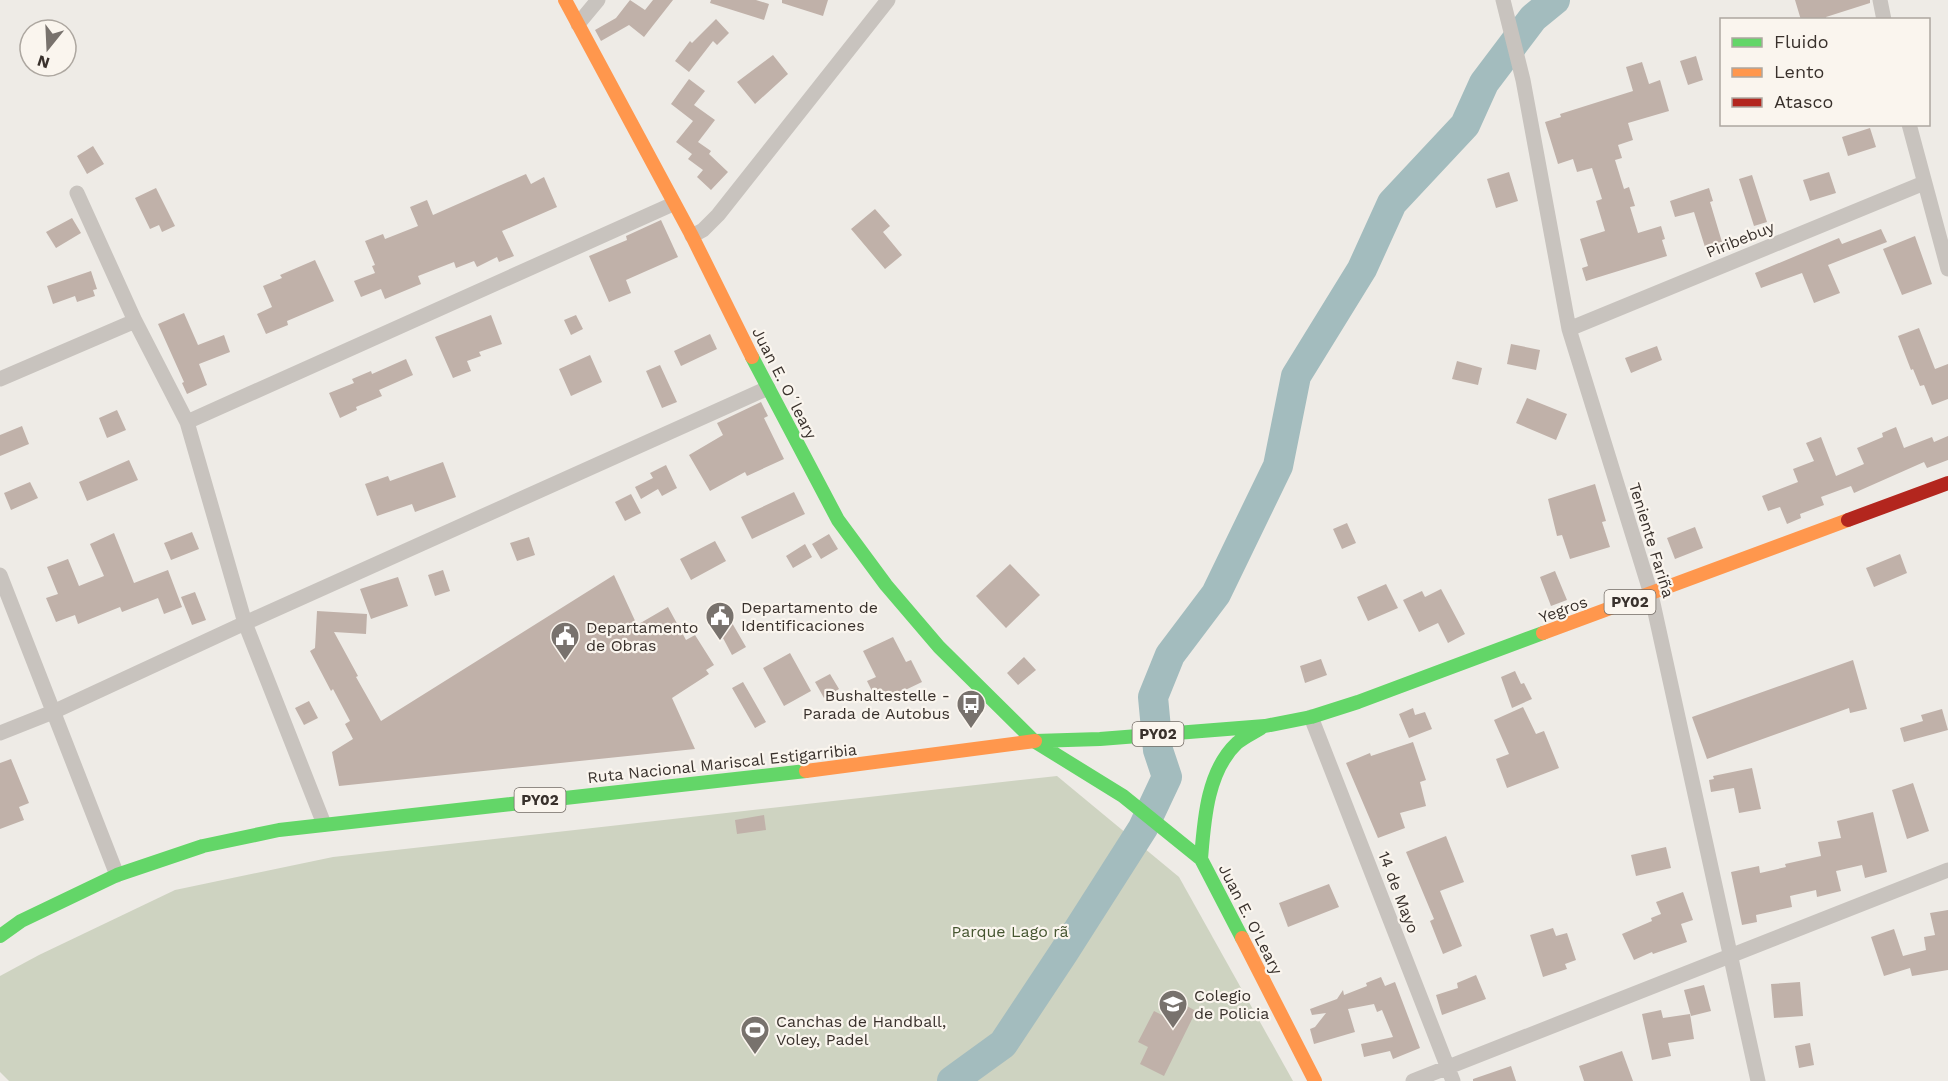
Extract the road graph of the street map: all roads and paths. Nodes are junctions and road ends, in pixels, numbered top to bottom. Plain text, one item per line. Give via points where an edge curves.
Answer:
1 (565, 0) edge
2 (598, 0) edge
3 (888, 0) edge
4 (1880, 0) edge
5 (1503, 2) edge
6 (1884, 18) edge
7 (578, 24) junction
8 (1909, 126) edge
9 (1923, 183) junction
10 (77, 193) dead end
11 (673, 204) junction
12 (692, 236) junction
13 (1948, 269) edge
14 (135, 321) junction
15 (1569, 329) junction
16 (0, 379) edge
17 (768, 388) junction
18 (187, 422) junction
19 (1948, 483) edge
20 (0, 575) edge
21 (1651, 594) junction
22 (245, 623) junction
23 (53, 712) junction
24 (1311, 717) junction
25 (1265, 726) junction
26 (1217, 728) joint
27 (0, 733) edge
28 (1034, 741) junction
29 (324, 824) junction
30 (1201, 859) junction
31 (1948, 870) edge
32 (117, 875) junction
33 (0, 936) edge
34 (1729, 957) junction
35 (1450, 1074) edge
36 (1315, 1081) edge
37 (1413, 1081) edge
38 (1758, 1081) edge

1 - 7 main road, Juan E. O´leary
2 - 7 street
3 - 12 street via 718,215
4 - 6 street
5 - 15 street, Teniente Fariña via 1523,80
7 - 11 main road, Juan E. O´leary
8 - 9 street
9 - 13 street
9 - 15 street, Piribebuy
10 - 14 street
11 - 12 main road, Juan E. O´leary
11 - 18 street
12 - 17 main road, Juan E. O´leary
14 - 16 street
14 - 18 street
15 - 21 street, Teniente Fariña
17 - 22 street
17 - 28 main road, Juan E. O´leary via 838,520 886,585 939,647
18 - 22 street
19 - 21 main road, Yegros / PY02
20 - 23 street
21 - 24 main road, Yegros / PY02
21 - 34 street, Teniente Fariña
22 - 23 street
22 - 29 street
23 - 27 street
23 - 32 street
24 - 25 main road, Yegros / PY02
24 - 35 street, 14 de Mayo
25 - 26 main road, Yegros / PY02
25 - 30 main road via 1235,744 1225,758 1206,811
26 - 28 main road, Ruta Nacional Mariscal Estigarribia / PY02
28 - 29 main road, Ruta Nacional Mariscal Estigarribia / PY02 via 818,770
28 - 30 main road, Juan E. O'Leary via 1123,796
29 - 32 main road, Ruta Nacional Mariscal Estigarribia / PY02 via 203,846
30 - 36 main road, Juan E. O'Leary
31 - 34 street
32 - 33 main road, Ruta Nacional Mariscal Estigarribia / PY02 via 21,921
34 - 35 street
34 - 38 street, Teniente Fariña
35 - 37 street

